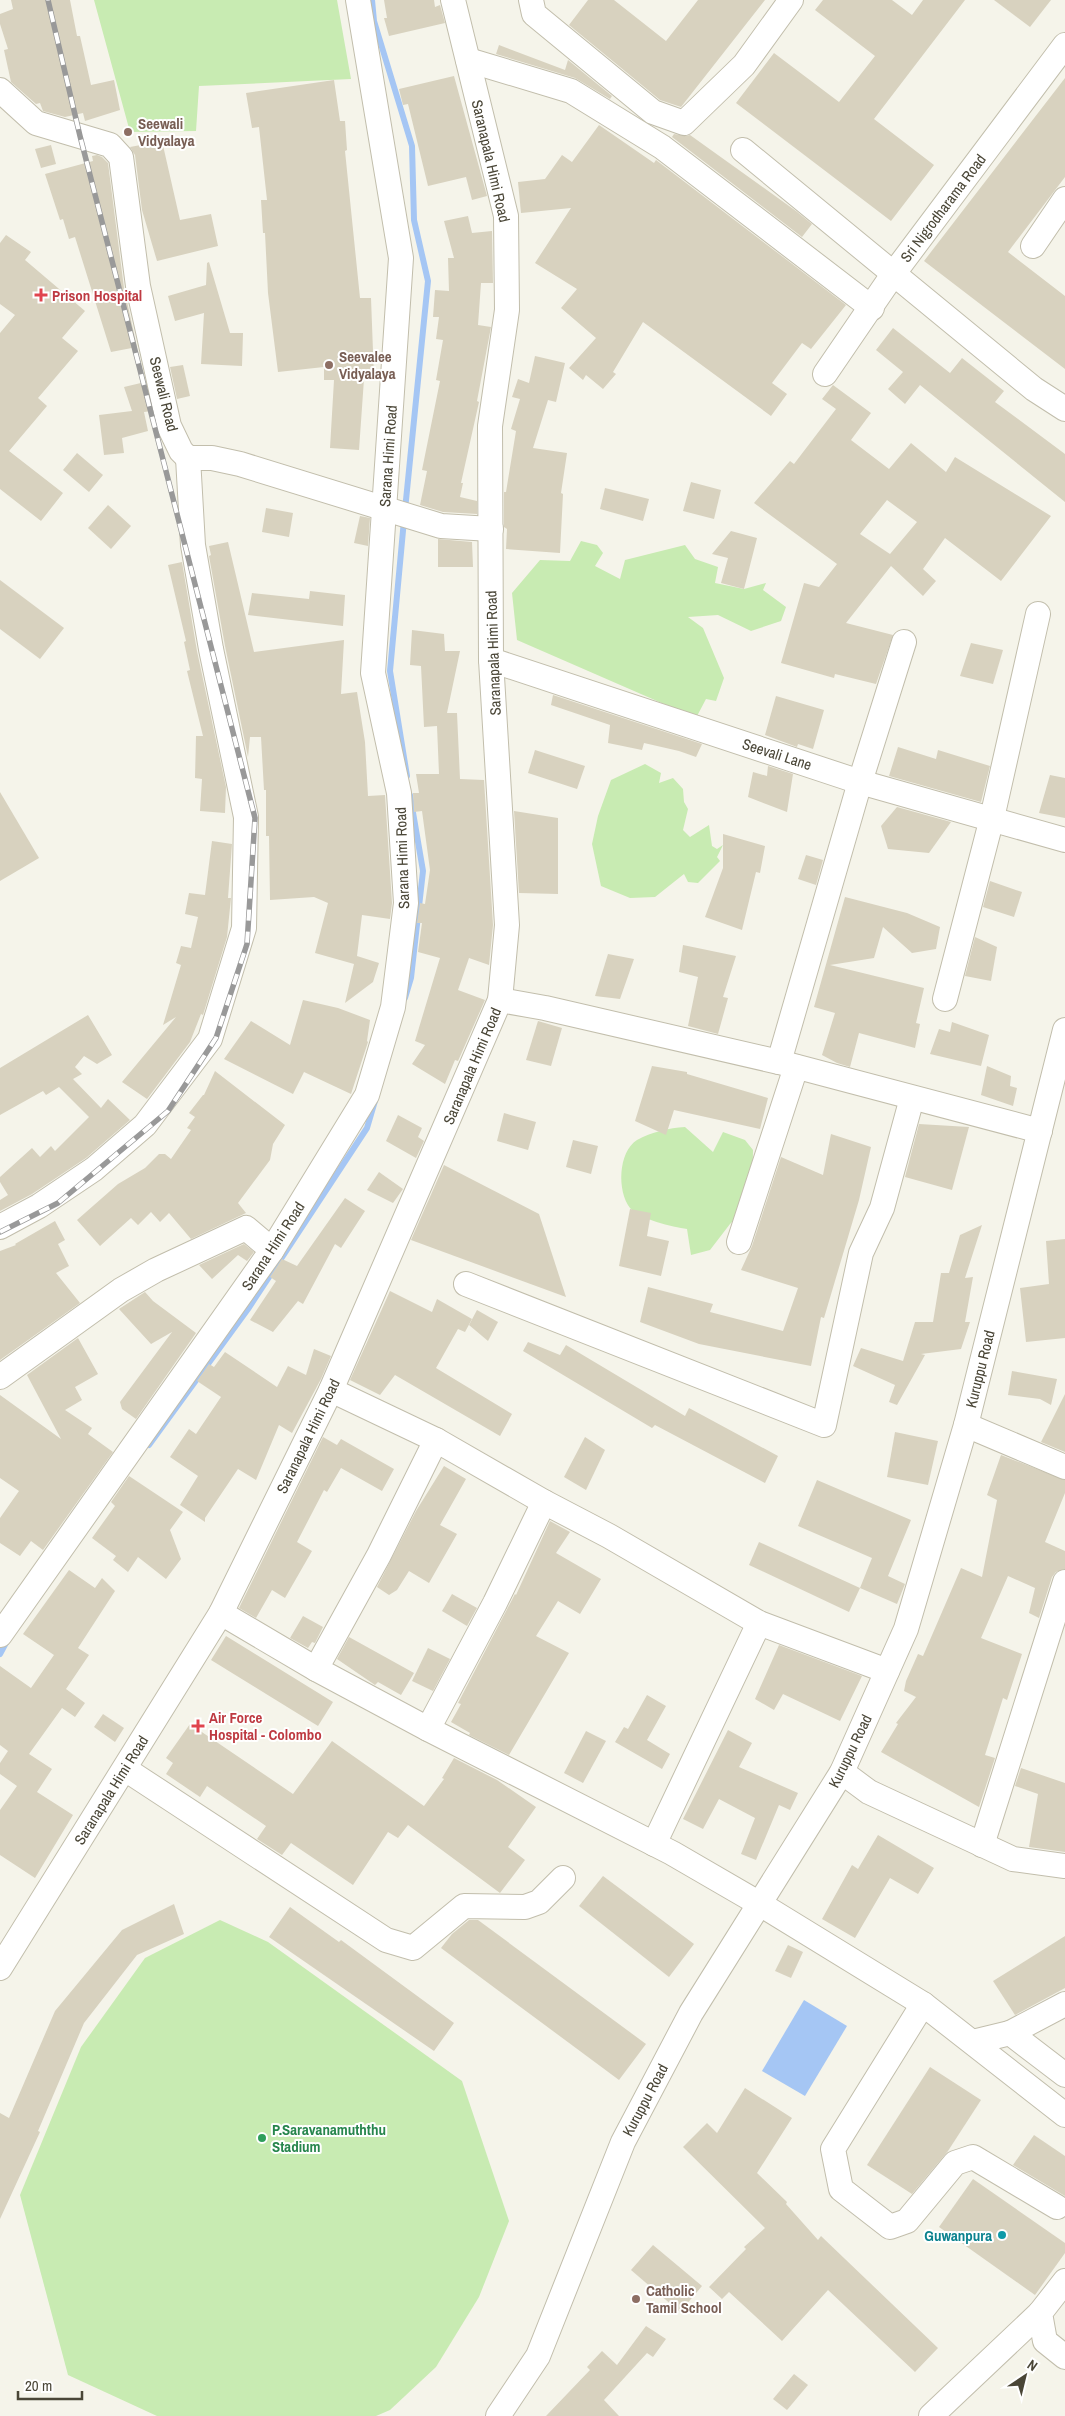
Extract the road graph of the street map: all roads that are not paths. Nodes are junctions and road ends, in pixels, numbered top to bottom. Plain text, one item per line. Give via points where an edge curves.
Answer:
1 (358, 0) edge
2 (453, 0) edge
3 (531, 0) edge
4 (791, 0) edge
5 (1065, 45) edge
6 (468, 60) junction
7 (0, 90) edge
8 (743, 150) dead end
9 (1065, 199) edge
10 (1033, 246) dead end
11 (894, 273) junction
12 (872, 308) junction
13 (825, 374) dead end
14 (1065, 409) edge
15 (188, 458) junction
16 (396, 512) junction
17 (491, 529) junction
18 (1038, 614) dead end
19 (904, 642) dead end
20 (491, 660) junction
21 (860, 782) junction
22 (992, 818) junction
23 (1065, 840) edge
24 (945, 999) dead end
25 (500, 1000) junction
26 (1065, 1030) edge
27 (787, 1064) junction
28 (912, 1098) junction
29 (1040, 1131) junction
30 (0, 1226) edge
31 (739, 1242) dead end
32 (272, 1250) junction
33 (466, 1284) dead end
34 (0, 1377) edge
35 (331, 1390) junction
36 (966, 1425) junction
37 (436, 1440) junction
38 (1065, 1467) edge
39 (544, 1502) junction
40 (1065, 1582) edge
41 (221, 1613) junction
42 (759, 1623) junction
43 (0, 1635) edge
44 (316, 1669) junction
45 (887, 1671) junction
46 (428, 1730) junction
47 (124, 1769) junction
48 (842, 1772) junction
49 (654, 1844) junction
50 (982, 1845) junction
51 (1065, 1866) edge
52 (563, 1878) dead end
53 (760, 1904) junction
54 (0, 1968) edge
55 (923, 2004) junction
56 (1065, 2004) edge
57 (1010, 2033) junction
58 (973, 2042) junction
59 (1065, 2075) edge
60 (1065, 2116) edge
61 (1057, 2208) dead end
62 (1065, 2281) edge
63 (1040, 2313) junction
64 (1065, 2358) edge
65 (498, 2416) edge
66 (931, 2416) edge

1 - 16 street, Sarana Himi Road via 401,258
2 - 6 street, Saranapala Himi Road
3 - 4 street via 534,14 653,112 684,123 744,65
5 - 11 street, Sri Nigrodharama Road
6 - 12 street via 571,91 662,147
6 - 17 street, Saranapala Himi Road via 506,216 507,310 490,426
7 - 15 street, Seewali Road via 36,123 110,144 121,157 138,286 167,416 181,451
8 - 11 street
9 - 10 street
11 - 12 street, Sri Nigrodharama Road
11 - 14 street via 1034,389
12 - 13 street, Sri Nigrodharama Road
15 - 16 street via 212,458 240,464
15 - 30 street via 193,545 246,817 244,928 210,1039 145,1125 94,1169 39,1206
16 - 17 street via 441,526
16 - 32 street, Sarana Himi Road via 373,673 399,793 405,894 393,1008 367,1096
17 - 20 street, Saranapala Himi Road
18 - 22 street
19 - 21 street
20 - 21 street, Seevali Lane
20 - 25 street, Saranapala Himi Road via 507,925
21 - 22 street, Seevali Lane
21 - 27 street
22 - 23 street, Seevali Lane
22 - 24 street
25 - 27 street
25 - 35 street, Saranapala Himi Road
26 - 29 street, Kuruppu Road
27 - 28 street
27 - 31 street
28 - 29 street
28 - 33 street via 882,1208 861,1253 824,1425
29 - 36 street, Kuruppu Road
32 - 34 street via 246,1228 237,1232 121,1290
32 - 43 street, Sarana Himi Road
35 - 37 street
35 - 41 street, Saranapala Himi Road
36 - 38 street
36 - 45 street, Kuruppu Road via 906,1629
37 - 39 street
37 - 44 street via 379,1555
39 - 42 street
39 - 46 street via 495,1604
40 - 50 street
41 - 44 street
41 - 47 street, Saranapala Himi Road
42 - 45 street
42 - 49 street
44 - 46 street
45 - 48 street, Kuruppu Road
46 - 49 street
47 - 52 street via 386,1940 413,1948 464,1906 525,1907 539,1902
47 - 54 street, Saranapala Himi Road
48 - 50 street via 869,1792
48 - 53 street, Kuruppu Road
49 - 53 street
50 - 51 street via 1013,1859
53 - 55 street
53 - 65 street, Kuruppu Road via 691,2013 623,2142 538,2356
55 - 58 street
55 - 61 street via 833,2149 841,2189 890,2227 907,2221 955,2163 973,2157
56 - 57 street
57 - 58 street
57 - 59 street
58 - 60 street
62 - 63 street
63 - 64 street via 1046,2341
63 - 66 street

